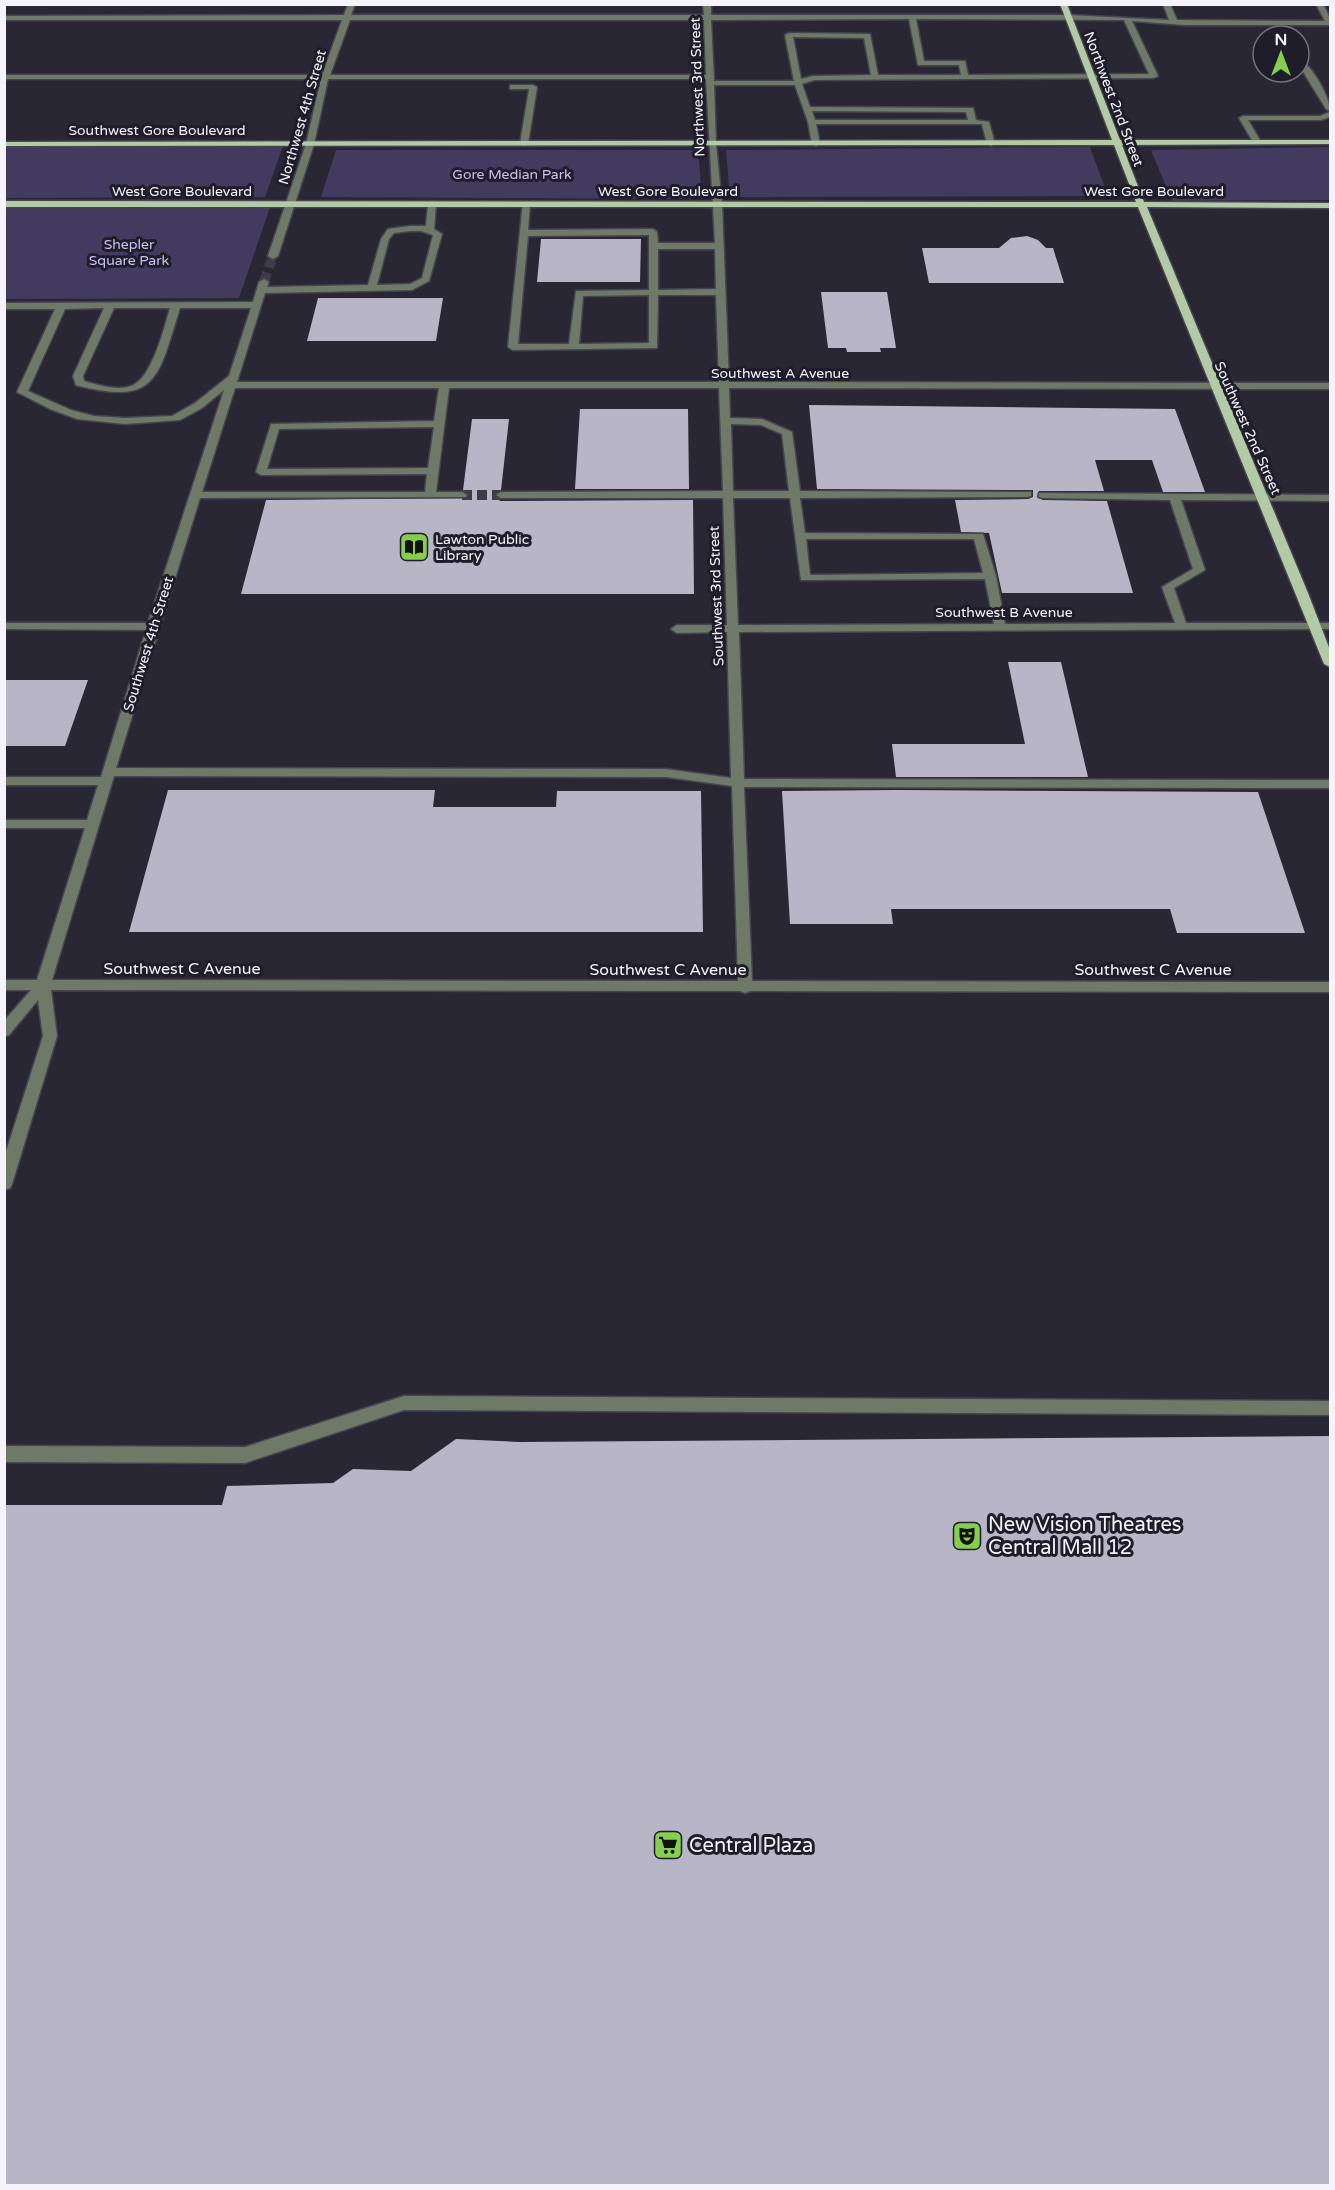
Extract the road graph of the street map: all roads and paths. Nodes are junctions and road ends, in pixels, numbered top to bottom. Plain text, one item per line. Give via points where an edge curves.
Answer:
1 (352, 4) edge
2 (707, 4) edge
3 (1063, 4) edge
4 (1166, 4) edge
5 (1319, 4) edge
6 (348, 17) junction
7 (912, 17) junction
8 (1068, 17) junction
9 (4, 18) edge
10 (708, 18) junction
11 (1127, 18) junction
12 (1174, 22) junction
13 (1330, 23) edge
14 (921, 63) junction
15 (1092, 76) junction
16 (4, 77) edge
17 (325, 77) junction
18 (1311, 77) edge
19 (875, 78) junction
20 (924, 78) junction
21 (965, 78) junction
22 (709, 80) junction
23 (798, 83) junction
24 (500, 87) dead end
25 (807, 109) junction
26 (1330, 112) edge
27 (812, 122) junction
28 (972, 122) junction
29 (1257, 142) junction
30 (1330, 142) edge
31 (4, 144) edge
32 (310, 144) junction
33 (524, 144) junction
34 (712, 144) junction
35 (816, 144) junction
36 (991, 144) junction
37 (1118, 144) junction
38 (4, 204) edge
39 (290, 204) junction
40 (432, 204) junction
41 (526, 204) junction
42 (718, 204) junction
43 (1139, 204) junction
44 (1330, 205) edge
45 (430, 228) junction
46 (524, 233) junction
47 (653, 246) junction
48 (720, 246) junction
49 (273, 256) tunnel mouth
50 (372, 288) junction
51 (721, 292) junction
52 (654, 293) junction
53 (176, 305) junction
54 (256, 305) junction
55 (4, 306) edge
56 (61, 306) junction
57 (110, 306) junction
58 (574, 346) junction
59 (231, 382) junction
60 (444, 386) junction
61 (724, 386) junction
62 (1215, 386) junction
63 (1330, 386) edge
64 (725, 421) junction
65 (439, 424) junction
66 (433, 471) junction
67 (794, 494) junction
68 (1027, 494) dead end
69 (195, 495) junction
70 (430, 495) junction
71 (462, 495) tunnel mouth
72 (501, 495) tunnel mouth
73 (727, 495) junction
74 (1043, 495) dead end
75 (1175, 497) junction
76 (1264, 498) junction
77 (1330, 498) edge
78 (799, 536) junction
79 (990, 576) junction
80 (4, 626) edge
81 (1316, 626) junction
82 (1330, 626) edge
83 (153, 627) junction
84 (1000, 627) junction
85 (1182, 627) junction
86 (732, 628) junction
87 (677, 629) dead end
88 (1330, 664) edge
89 (107, 777) junction
90 (4, 781) edge
91 (736, 783) junction
92 (1330, 784) edge
93 (4, 824) edge
94 (92, 824) junction
95 (4, 985) edge
96 (43, 985) junction
97 (1330, 987) edge
98 (745, 988) junction
99 (4, 1031) edge
100 (4, 1184) edge
101 (1330, 1408) edge
102 (4, 1454) edge

1 - 6 street, Northwest 4th Street
2 - 10 street, Northwest 3rd Street
3 - 8 main road, Northwest 2nd Street
4 - 12 street
5 - 13 street
6 - 9 street
6 - 10 street via 581,14
6 - 17 street, Northwest 4th Street
7 - 8 street
7 - 10 street
7 - 14 street
8 - 11 street
8 - 15 main road, Northwest 2nd Street
10 - 22 street, Northwest 3rd Street
11 - 12 street
11 - 15 street via 1154,76
12 - 13 street
14 - 20 street
14 - 21 street via 962,63
15 - 21 street
15 - 37 main road, Northwest 2nd Street
16 - 17 street
17 - 22 street
17 - 32 street, Northwest 4th Street
18 - 26 street
19 - 20 street
19 - 23 street via 813,78
19 - 23 street via 867,36 789,35
20 - 21 street
22 - 23 street
22 - 34 street, Northwest 3rd Street
23 - 25 street
24 - 33 street via 533,87
25 - 27 street
25 - 28 street via 970,110
26 - 29 street via 1321,118 1243,118
27 - 28 street
27 - 35 street
28 - 36 street via 985,122
29 - 30 main road
29 - 37 main road
31 - 32 main road, Southwest Gore Boulevard
32 - 33 main road
32 - 39 street, Northwest 4th Street
33 - 34 main road
34 - 35 main road
34 - 42 street, Northwest 3rd Street
35 - 36 main road
36 - 37 main road
37 - 43 main road, Northwest 2nd Street
38 - 39 main road, West Gore Boulevard
39 - 40 main road, West Gore Boulevard
39 - 49 street, Northwest 4th Street
40 - 41 main road, West Gore Boulevard
40 - 45 street
41 - 42 main road, West Gore Boulevard
41 - 46 street
42 - 43 main road, West Gore Boulevard
42 - 48 street, Southwest 3rd Street
43 - 44 main road, West Gore Boulevard
43 - 62 main road, Southwest 2nd Street
45 - 50 street via 391,231 385,239
45 - 50 street via 438,234 426,279 412,287
46 - 47 street via 653,232
46 - 58 street via 513,347
47 - 48 street
47 - 52 street
48 - 51 street, Southwest 3rd Street
50 - 54 street, Southwest 4th Street via 263,286
51 - 52 street
51 - 61 street, Southwest 3rd Street
52 - 58 street via 579,293
52 - 58 street via 654,346
53 - 54 street
53 - 57 street
53 - 57 street via 147,380 135,388 104,390 80,383 78,376
54 - 59 street, Southwest 4th Street
55 - 56 street
56 - 57 street
56 - 59 street via 22,392 48,405 83,419 112,422 175,418
59 - 60 street, Southwest A Avenue
59 - 69 street, Southwest 4th Street
60 - 61 street, Southwest A Avenue
60 - 65 street
61 - 62 street, Southwest A Avenue
61 - 64 street, Southwest 3rd Street
62 - 63 street, Southwest A Avenue
62 - 76 main road, Southwest 2nd Street
64 - 67 street via 762,422 787,432
64 - 73 street, Southwest 3rd Street
65 - 66 street
65 - 66 street via 275,426 261,472
66 - 70 street
67 - 68 street
67 - 73 street
67 - 78 street
69 - 70 street
69 - 83 street, Southwest 4th Street
70 - 71 street
72 - 73 street
73 - 86 street, Southwest 3rd Street
74 - 75 street
75 - 76 street
75 - 85 street via 1199,570 1168,587
76 - 77 street
76 - 81 main road, Southwest 2nd Street
78 - 79 street via 979,536
78 - 79 street via 806,578
79 - 84 street
80 - 83 street
81 - 82 street, Southwest B Avenue
81 - 85 street, Southwest B Avenue
81 - 88 main road, Southwest 2nd Street
83 - 89 street, Southwest 4th Street
84 - 85 street, Southwest B Avenue
84 - 86 street, Southwest B Avenue
86 - 87 street, Southwest B Avenue
86 - 91 street, Southwest 3rd Street
89 - 90 street
89 - 91 street via 666,773
89 - 94 street, Southwest 4th Street
91 - 92 street
91 - 98 street, Southwest 3rd Street
93 - 94 street
94 - 96 street, Southwest 4th Street
95 - 96 street, Southwest C Avenue
96 - 98 street, Southwest C Avenue
96 - 99 street, Southwest 4th Street
96 - 100 street, Southwest 4th Street via 50,1036
97 - 98 street, Southwest C Avenue
101 - 102 street via 404,1403 245,1455

